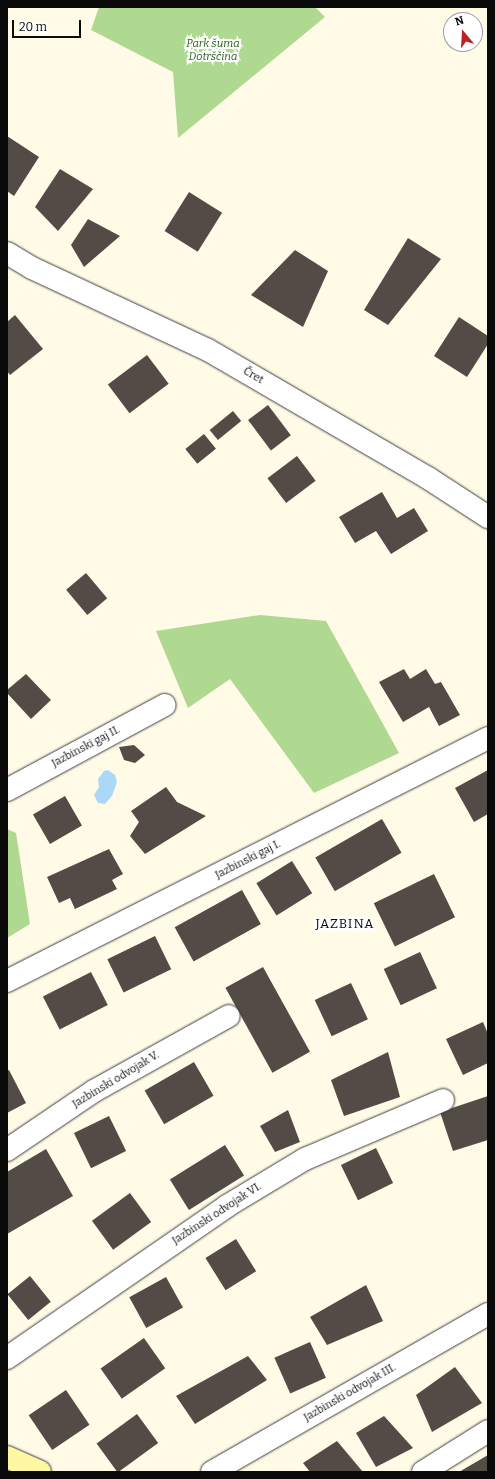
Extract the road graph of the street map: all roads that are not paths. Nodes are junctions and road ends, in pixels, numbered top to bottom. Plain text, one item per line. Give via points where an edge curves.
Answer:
1 (7, 253) edge
2 (488, 517) edge
3 (165, 705) dead end
4 (488, 738) edge
5 (7, 790) edge
6 (7, 981) edge
7 (229, 1016) dead end
8 (444, 1100) dead end
9 (7, 1150) edge
10 (488, 1314) edge
11 (7, 1358) edge
12 (488, 1431) edge
13 (7, 1457) edge
14 (40, 1472) edge
15 (212, 1472) edge
16 (423, 1472) edge

1 - 2 street, Čret via 32,268 208,350 428,478
3 - 5 street, Jazbinski gaj II.
4 - 6 street, Jazbinski gaj I.
7 - 9 street, Jazbinski odvojak V. via 94,1091
8 - 11 street, Jazbinski odvojak VI. via 305,1159 227,1206
10 - 15 street, Jazbinski odvojak III.
12 - 16 street
13 - 14 street

